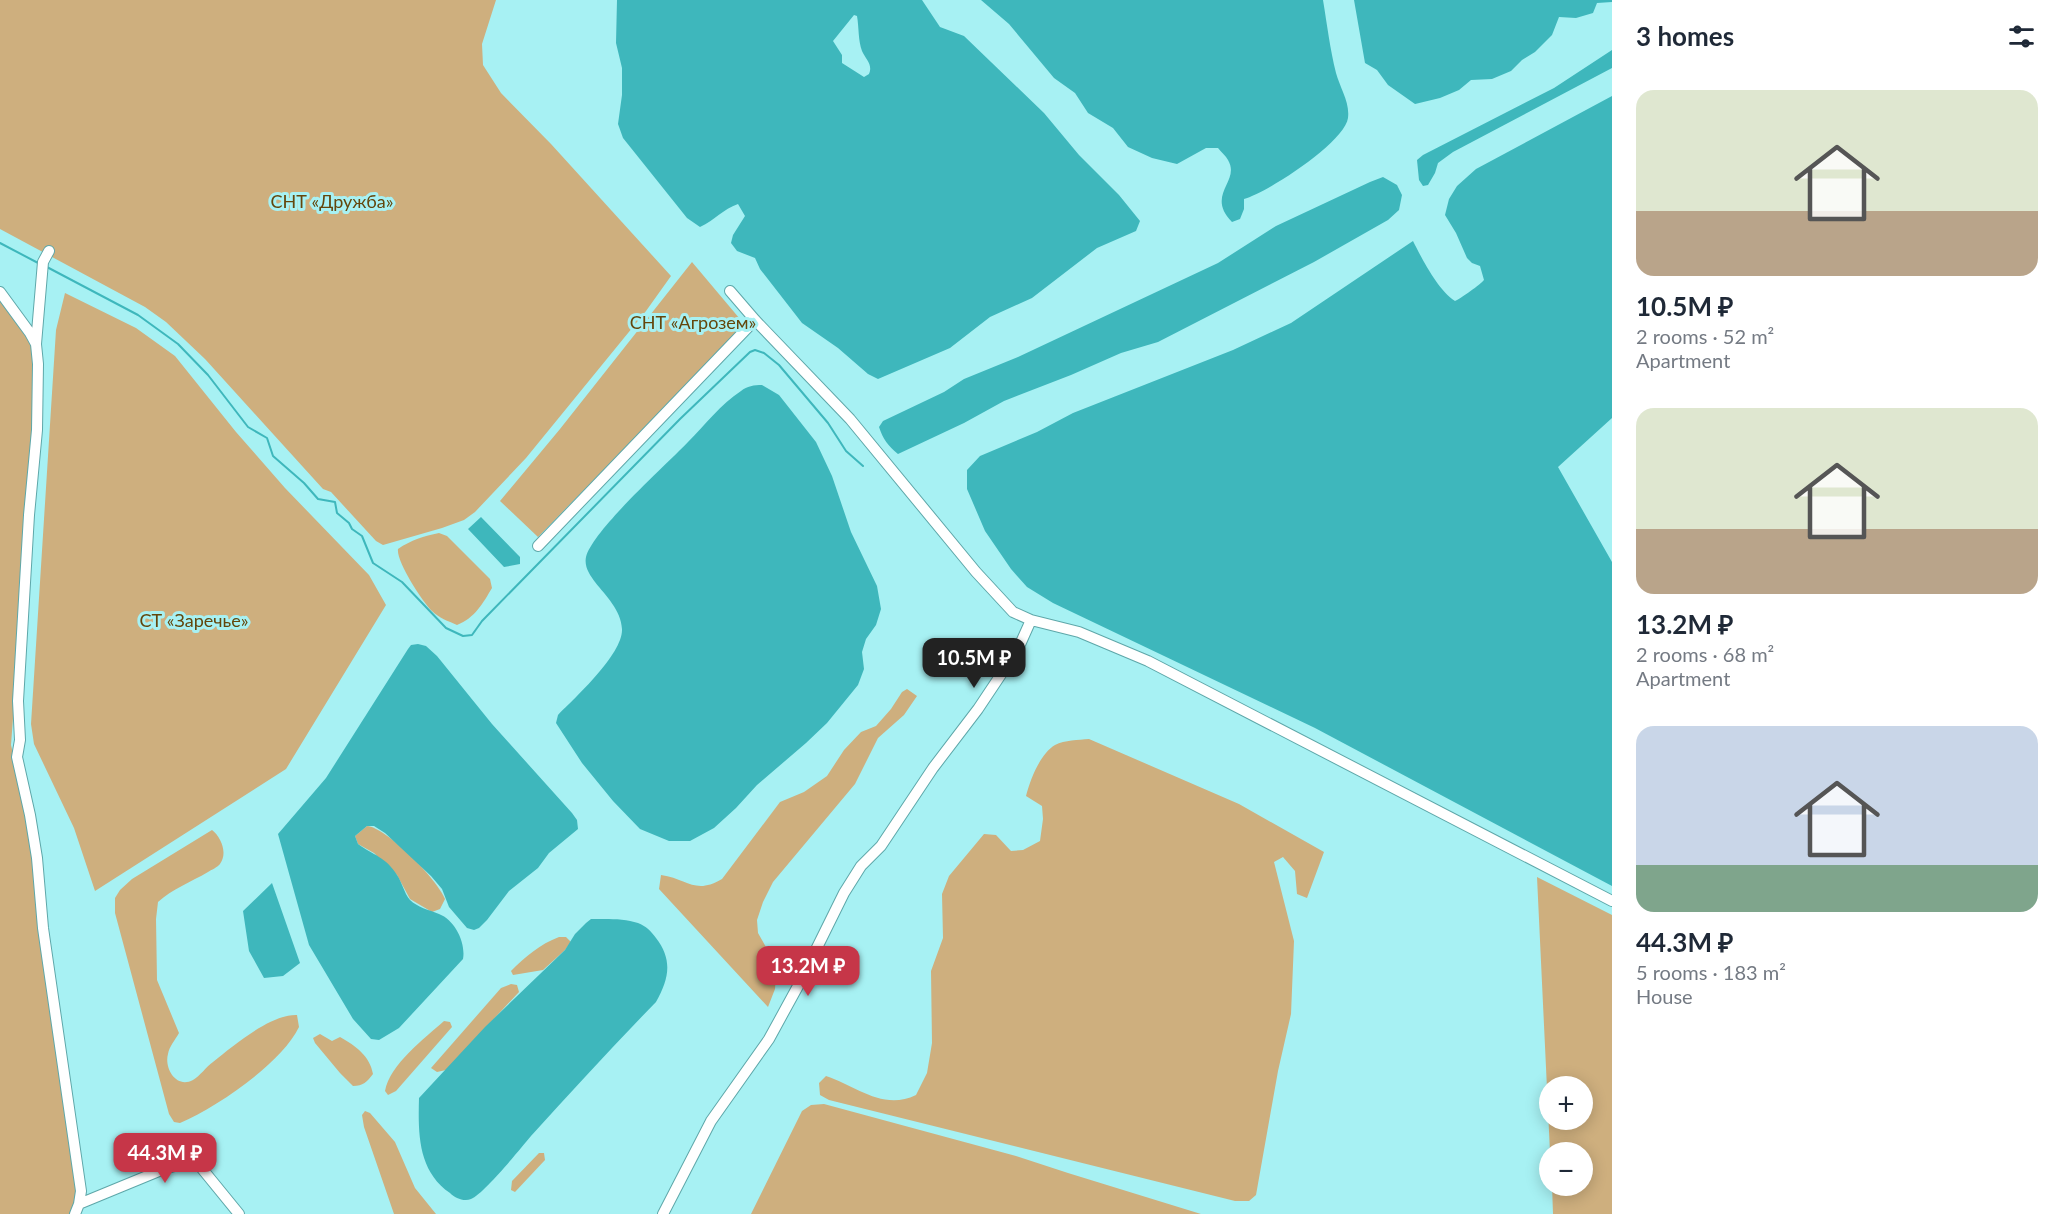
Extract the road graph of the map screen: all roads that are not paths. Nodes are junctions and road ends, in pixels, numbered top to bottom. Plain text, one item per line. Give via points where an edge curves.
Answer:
1 (49, 251) dead end
2 (730, 291) dead end
3 (0, 292) edge
4 (755, 320) junction
5 (36, 344) junction
6 (538, 546) dead end
7 (1031, 620) junction
8 (1612, 901) edge
9 (77, 1209) edge
10 (238, 1214) edge
11 (663, 1214) edge

1 - 5 street via 44,262
2 - 4 street
3 - 5 street
4 - 6 street
4 - 7 street via 850,419 1000,600 1013,612
5 - 9 street via 37,430 17,757 37,858 81,1191
7 - 8 street via 1079,632 1148,661
7 - 11 street via 1018,649 978,709 881,846 855,875 769,1039 711,1121
9 - 10 street via 164,1169 195,1160

